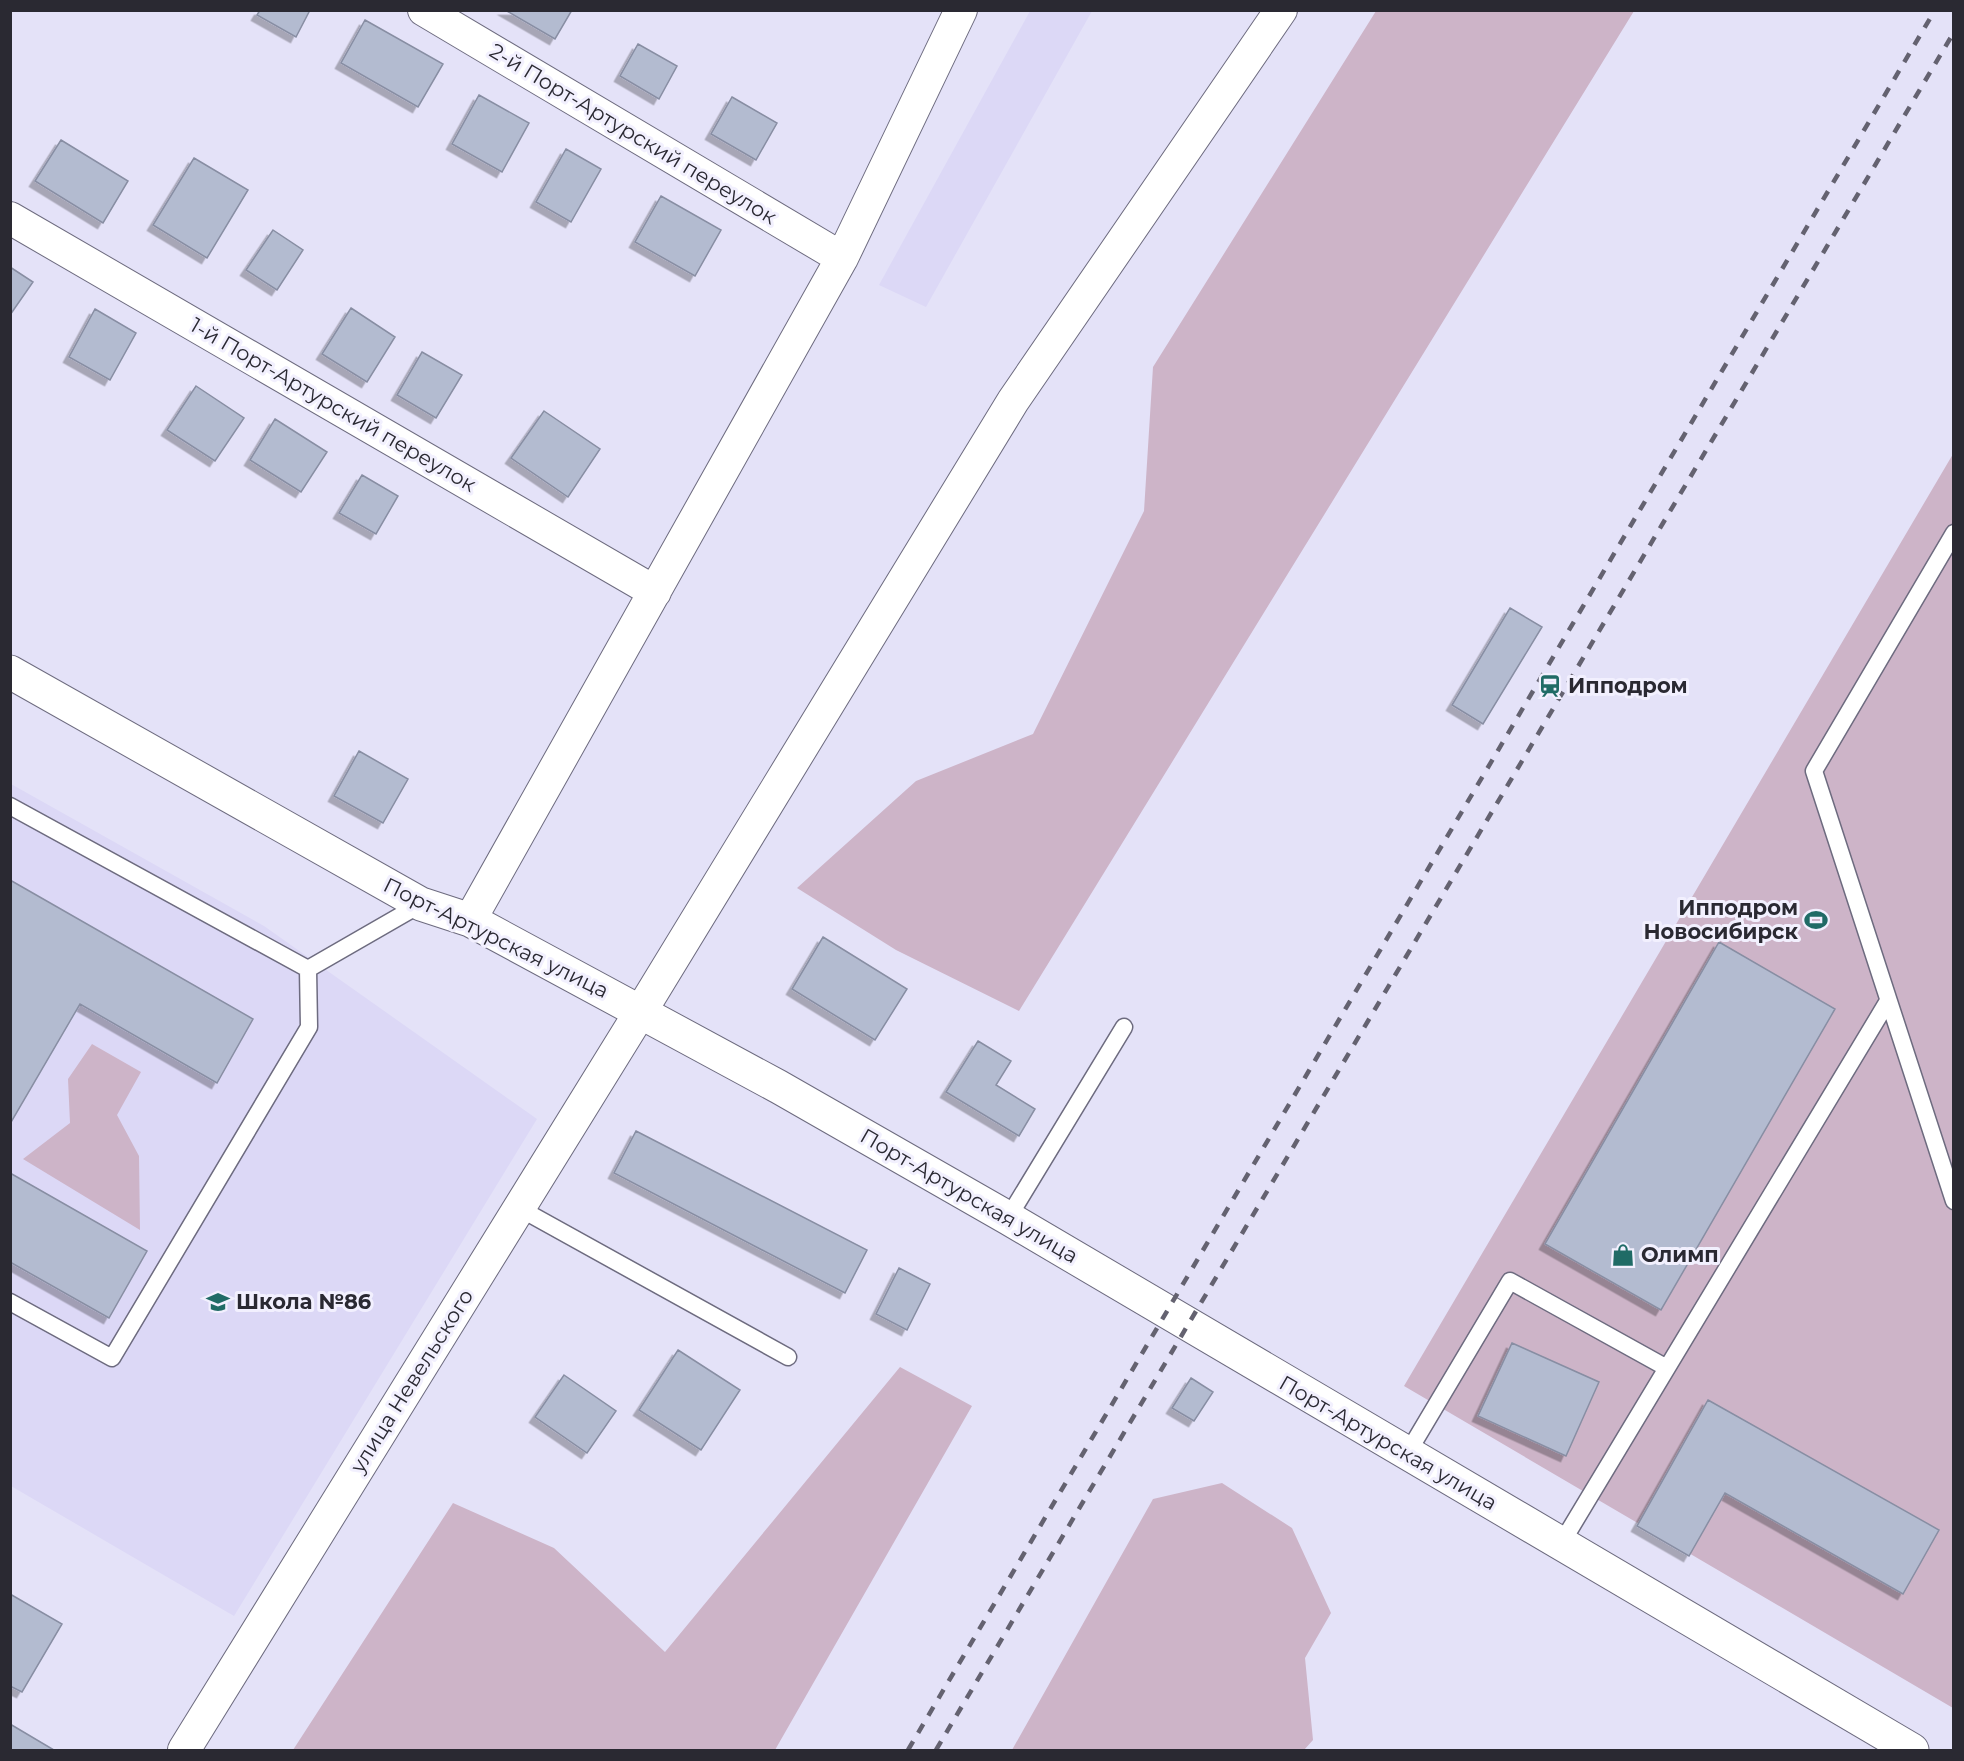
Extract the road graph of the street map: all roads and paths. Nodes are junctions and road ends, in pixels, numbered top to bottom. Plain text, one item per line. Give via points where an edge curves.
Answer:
1 (423, 10) edge
2 (961, 10) edge
3 (1281, 10) edge
4 (10, 218) edge
5 (842, 258) junction
6 (1953, 533) edge
7 (655, 592) junction
8 (10, 672) edge
9 (10, 806) edge
10 (421, 904) junction
11 (470, 920) junction
12 (308, 969) junction
13 (1888, 1001) junction
14 (641, 1011) junction
15 (1124, 1027) dead end
16 (1953, 1201) edge
17 (519, 1208) junction
18 (1008, 1218) junction
19 (10, 1302) edge
20 (788, 1357) dead end
21 (1667, 1368) junction
22 (1407, 1454) junction
23 (1561, 1544) junction
24 (184, 1750) edge
25 (1912, 1750) edge

1 - 5 street, 2-й Порт-Артурский переулок
2 - 5 street
3 - 14 street, улица Невельского via 1012,401
4 - 7 street, 1-й Порт-Артурский переулок
5 - 7 street
6 - 13 lane via 1814,771
7 - 11 street
8 - 10 street, Порт-Артурская улица
9 - 12 lane
10 - 11 street, Порт-Артурская улица
10 - 12 lane
11 - 14 street, Порт-Артурская улица
12 - 19 lane via 309,1027 112,1358
13 - 16 lane
13 - 21 lane
14 - 17 street, улица Невельского
14 - 18 street, Порт-Артурская улица
15 - 18 lane
17 - 20 lane
17 - 24 street, улица Невельского
18 - 22 street, Порт-Артурская улица
21 - 22 lane via 1510,1281
21 - 23 lane
22 - 23 street, Порт-Артурская улица
23 - 25 street, Порт-Артурская улица

